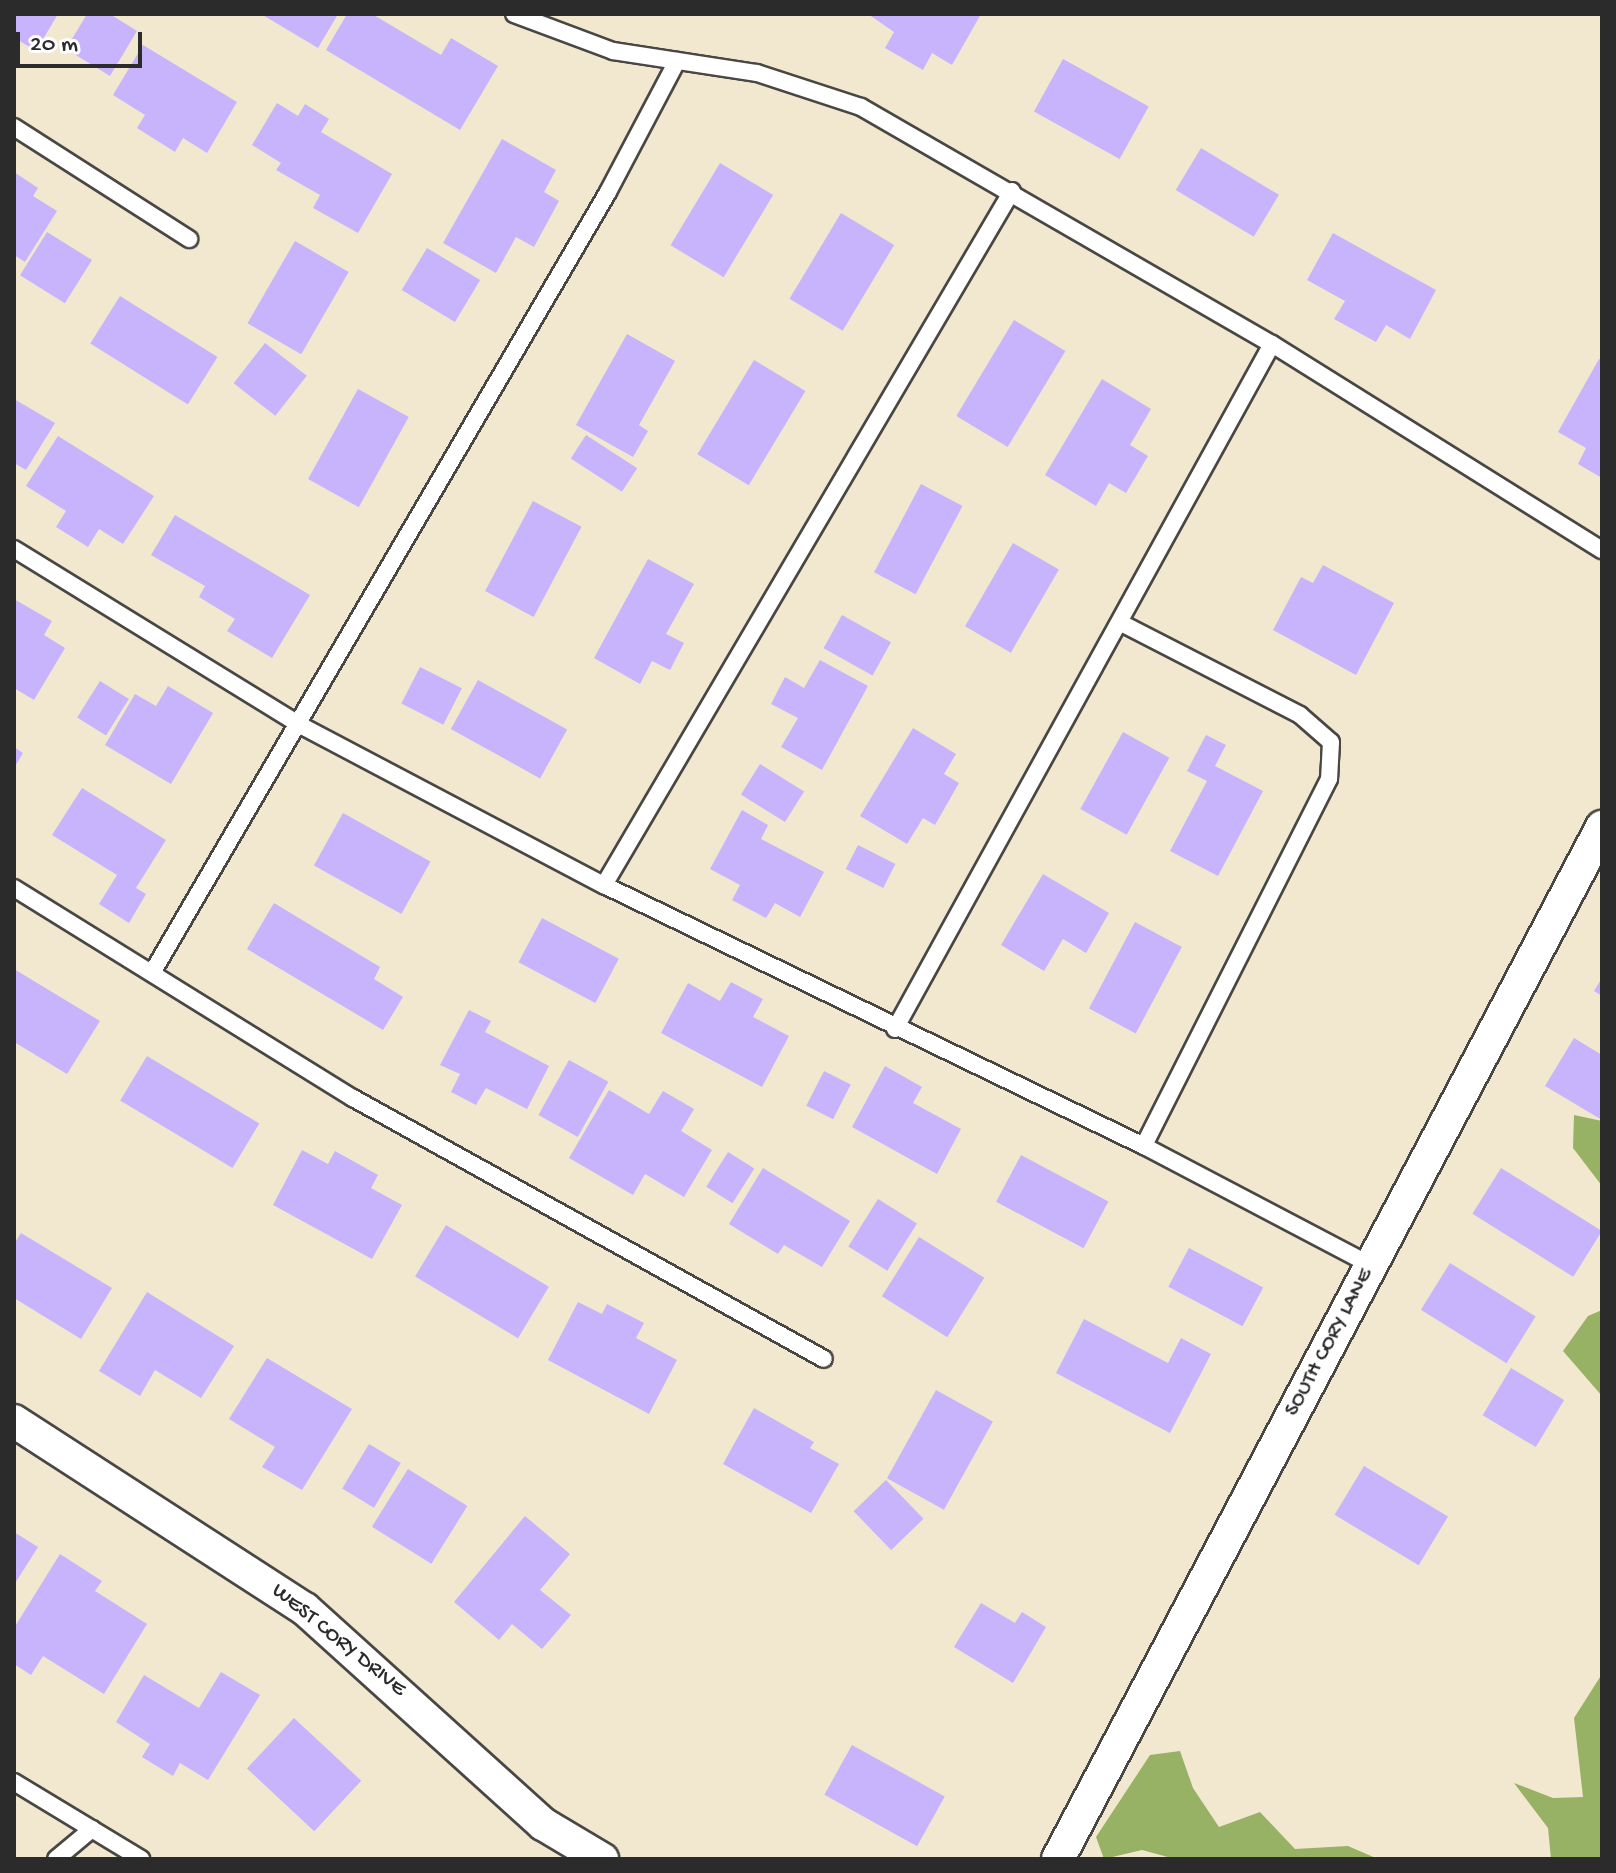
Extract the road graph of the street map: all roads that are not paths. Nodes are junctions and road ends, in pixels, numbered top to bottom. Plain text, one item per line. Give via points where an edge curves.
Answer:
1 (514, 14) edge
2 (677, 61) junction
3 (14, 127) edge
4 (1012, 191) junction
5 (189, 239) dead end
6 (1272, 344) junction
7 (14, 549) edge
8 (1602, 550) edge
9 (1123, 624) junction
10 (298, 724) junction
11 (1602, 827) edge
12 (604, 885) junction
13 (14, 888) edge
14 (152, 973) junction
15 (895, 1029) junction
16 (1144, 1146) junction
17 (1371, 1265) junction
18 (824, 1359) dead end
19 (14, 1421) edge
20 (14, 1782) edge
21 (92, 1829) junction
22 (56, 1859) edge
23 (141, 1859) edge
24 (602, 1859) edge
25 (1058, 1859) edge

1 - 2 lane via 589,44
2 - 4 lane via 810,86 861,107
2 - 10 lane via 608,192
3 - 5 lane
4 - 6 lane
4 - 12 lane
6 - 8 lane
6 - 9 lane
7 - 10 lane
9 - 15 lane
9 - 16 lane via 1300,715 1331,742 1329,779
10 - 12 lane
10 - 14 lane
11 - 17 street, SOUTH CORY LANE
12 - 15 lane
13 - 14 lane
14 - 18 lane via 353,1098
15 - 16 lane
16 - 17 lane
17 - 25 street, SOUTH CORY LANE
19 - 24 street, WEST CORY DRIVE via 305,1609 543,1824
20 - 21 lane
21 - 22 lane
21 - 23 lane

